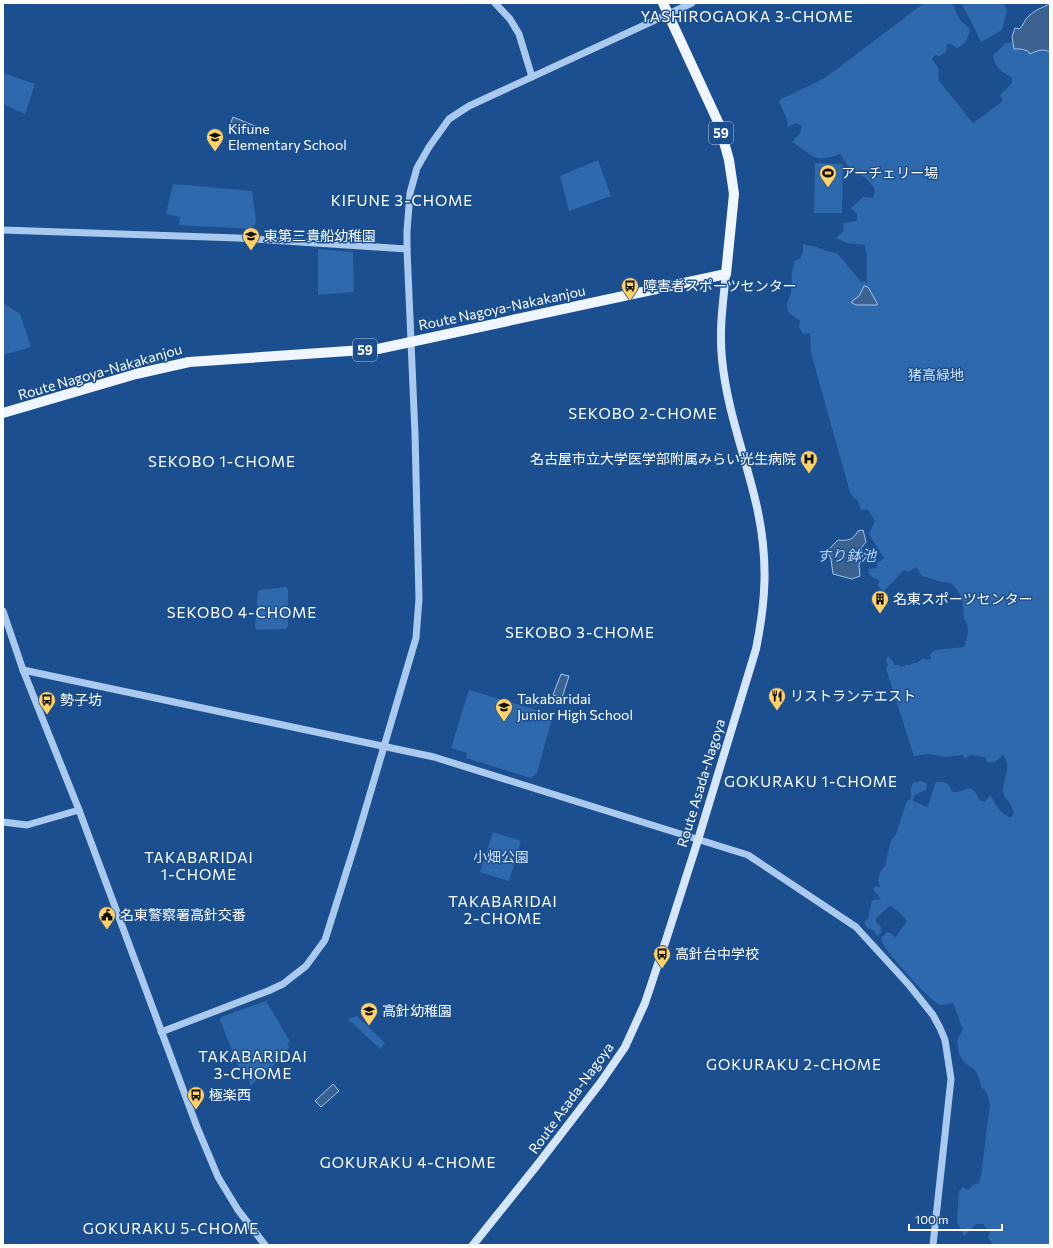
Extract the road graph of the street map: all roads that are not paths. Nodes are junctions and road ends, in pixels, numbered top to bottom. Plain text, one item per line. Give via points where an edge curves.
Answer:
1 (495, 3) edge
2 (663, 3) edge
3 (692, 3) edge
4 (669, 15) junction
5 (532, 77) junction
6 (3, 230) edge
7 (407, 248) junction
8 (726, 274) junction
9 (411, 342) junction
10 (3, 413) edge
11 (3, 611) edge
12 (23, 670) junction
13 (384, 747) junction
14 (79, 810) junction
15 (3, 822) edge
16 (698, 840) junction
17 (161, 1032) junction
18 (264, 1245) edge
19 (473, 1245) edge
20 (933, 1245) edge

1 - 5 street via 510,19 519,34
2 - 4 main road, 59
3 - 4 street
4 - 5 street
4 - 8 main road, 59 via 719,124 730,160 734,194
5 - 7 street via 469,106 445,125 417,168 410,193
6 - 7 street via 238,238
7 - 9 street
8 - 9 main road, Route Nagoya-Nakakanjou / 59
8 - 16 main road, Route Asada-Nagoya via 721,326 722,358 730,411 758,511 766,571 765,592 756,650
9 - 10 main road, Route Nagoya-Nakakanjou / 59 via 362,350 188,362 136,374
9 - 13 street via 419,599 416,638
11 - 12 street
12 - 13 street
12 - 14 street
13 - 16 street via 434,757
13 - 17 street via 324,940 306,966 283,984 268,991
14 - 15 street via 27,825
14 - 17 street
16 - 19 main road, Route Asada-Nagoya via 645,1003 625,1047 602,1082
16 - 20 street via 748,855 856,927 933,1015 945,1040 950,1079
17 - 18 street via 218,1177

